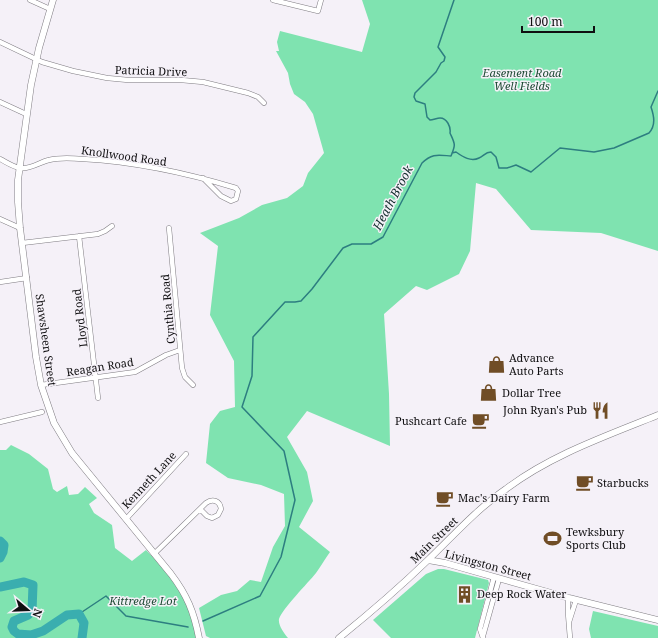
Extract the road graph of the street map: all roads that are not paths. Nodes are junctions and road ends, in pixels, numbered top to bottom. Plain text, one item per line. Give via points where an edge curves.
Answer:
1 (30, 0) edge
2 (53, 0) edge
3 (273, 0) edge
4 (321, 0) edge
5 (50, 9) junction
6 (0, 42) edge
7 (36, 60) junction
8 (0, 102) edge
9 (264, 103) dead end
10 (26, 114) junction
11 (0, 159) edge
12 (19, 168) junction
13 (203, 178) junction
14 (0, 219) edge
15 (112, 226) dead end
16 (20, 228) junction
17 (169, 228) dead end
18 (79, 236) junction
19 (22, 243) junction
20 (26, 278) junction
21 (0, 282) edge
22 (180, 350) junction
23 (96, 378) junction
24 (41, 385) junction
25 (193, 385) dead end
26 (98, 398) dead end
27 (42, 412) dead end
28 (658, 415) edge
29 (0, 422) edge
30 (186, 454) dead end
31 (200, 509) junction
32 (126, 519) junction
33 (154, 554) junction
34 (428, 560) junction
35 (497, 578) junction
36 (568, 598) junction
37 (576, 600) junction
38 (658, 620) edge
39 (569, 623) junction
40 (199, 638) edge
41 (339, 638) edge
42 (483, 638) edge
43 (570, 638) edge

1 - 5 street
2 - 5 main road, Shawsheen Street
3 - 4 street via 318,11
5 - 7 main road, Shawsheen Street
6 - 7 street, Patricia Drive
7 - 9 street, Patricia Drive via 106,78 210,83 248,93
7 - 10 main road, Shawsheen Street
8 - 10 street
10 - 12 main road, Shawsheen Street
11 - 12 street
12 - 13 street, Knollwood Road via 28,168 50,160 83,158
12 - 16 main road, Shawsheen Street
13 - 13 street, Knollwood Road via 224,198 233,201 237,197 237,188
14 - 16 street
15 - 18 street via 102,233
16 - 19 main road, Shawsheen Street
17 - 22 street, Cynthia Road
18 - 19 street
18 - 23 street, Lloyd Road
19 - 20 main road, Shawsheen Street
20 - 21 street
20 - 24 main road, Shawsheen Street
22 - 23 street, Reagan Road via 136,372
22 - 25 street, Cynthia Road via 183,373
23 - 24 street, Reagan Road
23 - 26 street, Lloyd Road
24 - 32 main road, Shawsheen Street via 54,423 72,453
27 - 29 street
28 - 34 main road, Main Street via 561,456 518,480 488,502
30 - 32 street, Kenneth Lane
31 - 31 street via 212,500 219,503 221,509 220,514 214,518 208,517
31 - 33 street
32 - 33 main road, Shawsheen Street
33 - 40 main road, Shawsheen Street via 189,602
34 - 35 main road, Livingston Street
34 - 41 main road, Main Street via 390,596
35 - 36 main road, Livingston Street
35 - 42 street
36 - 37 main road, Livingston Street
36 - 39 street
37 - 38 main road, Livingston Street
37 - 39 street
39 - 43 street

